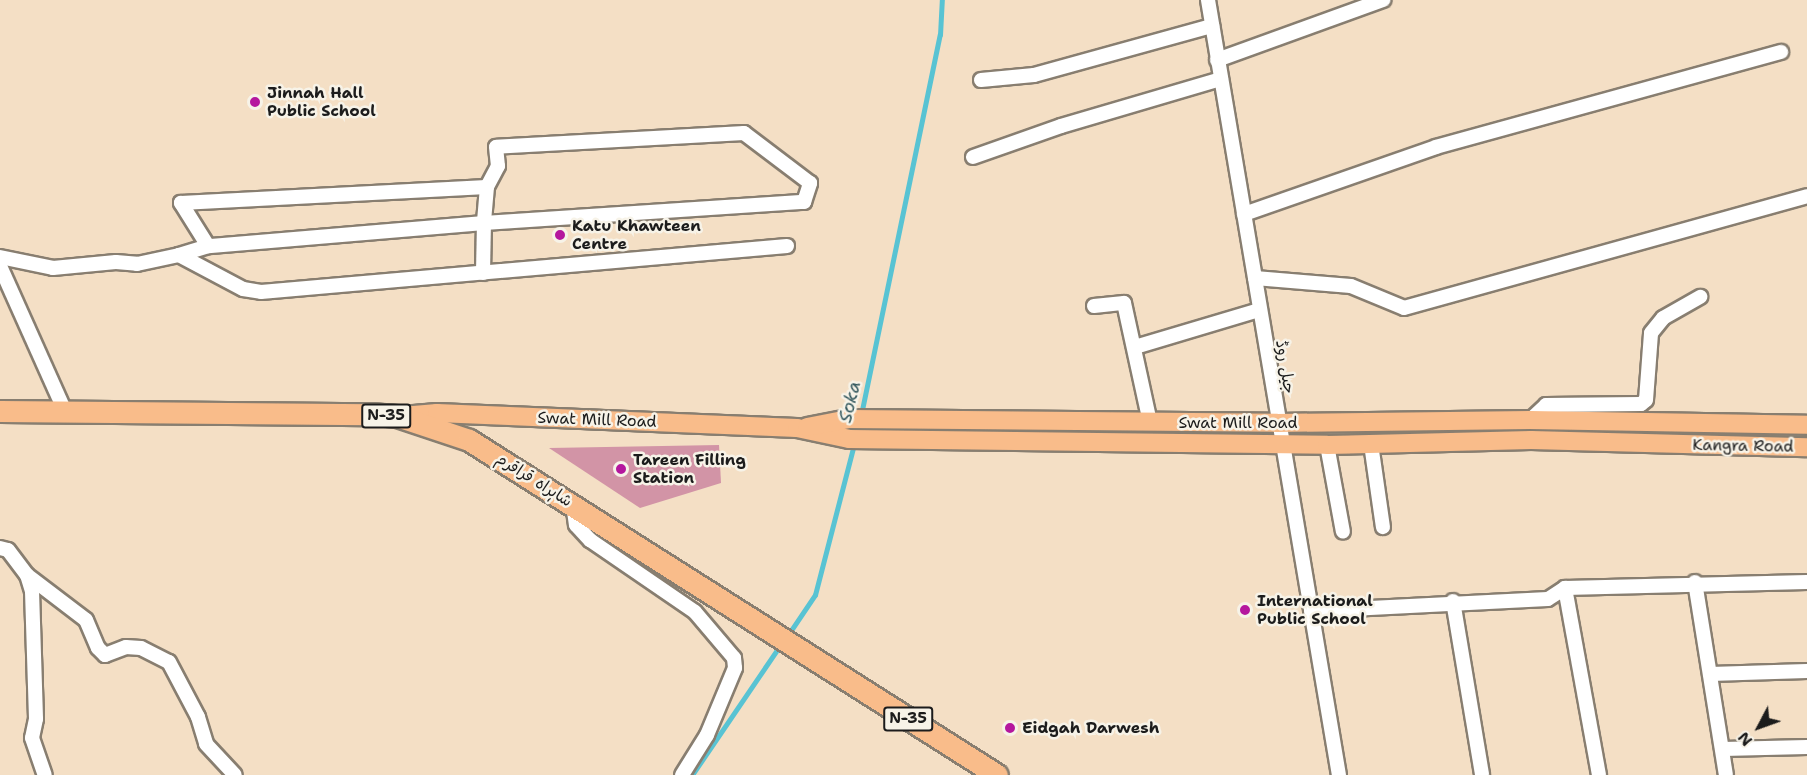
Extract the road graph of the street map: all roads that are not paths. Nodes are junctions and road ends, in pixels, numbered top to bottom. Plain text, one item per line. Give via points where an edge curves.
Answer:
1 (1208, 0) edge
2 (1383, 0) edge
3 (1212, 26) junction
4 (1781, 52) dead end
5 (1217, 60) junction
6 (1221, 79) junction
7 (981, 80) dead end
8 (973, 157) dead end
9 (487, 187) junction
10 (1807, 196) edge
11 (1244, 214) junction
12 (484, 223) junction
13 (208, 246) junction
14 (788, 246) dead end
15 (179, 255) junction
16 (0, 257) edge
17 (0, 266) edge
18 (483, 273) junction
19 (1255, 278) junction
20 (1700, 297) dead end
21 (1094, 306) dead end
22 (1259, 310) junction
23 (1135, 347) junction
24 (0, 411) edge
25 (65, 411) junction
26 (397, 416) junction
27 (1530, 420) junction
28 (1150, 422) junction
29 (1277, 423) junction
30 (1680, 425) joint
31 (1807, 425) edge
32 (796, 428) junction
33 (1281, 444) junction
34 (1371, 444) junction
35 (1328, 445) junction
36 (1680, 446) joint
37 (1807, 447) edge
38 (573, 504) junction
39 (1383, 527) dead end
40 (1343, 532) dead end
41 (0, 548) edge
42 (27, 575) junction
43 (1695, 582) junction
44 (1807, 582) edge
45 (1565, 588) junction
46 (1453, 601) junction
47 (1311, 611) junction
48 (1807, 671) edge
49 (1710, 674) junction
50 (1807, 747) edge
51 (1723, 750) junction
52 (45, 775) edge
53 (235, 775) edge
54 (682, 775) edge
55 (997, 775) edge
56 (1340, 775) edge
57 (1482, 775) edge
58 (1599, 775) edge
59 (1726, 775) edge

1 - 3 street, جیل روڈ
2 - 5 street
3 - 5 street, جیل روڈ
3 - 7 street via 1034,75
4 - 11 street via 1436,147
5 - 6 street, جیل روڈ
6 - 8 street via 1060,126
6 - 11 street, جیل روڈ
9 - 12 street
9 - 12 street via 498,166 496,147 744,133 810,183 804,202
9 - 13 street via 181,203
10 - 19 street via 1404,308 1351,286
11 - 19 street, جیل روڈ
12 - 13 street
12 - 18 street
13 - 15 street
14 - 18 street
15 - 16 street via 137,264 53,268
15 - 18 street via 243,289 261,292
17 - 25 street
19 - 22 street, جیل روڈ
20 - 27 street via 1663,318 1651,333 1646,400 1641,404 1546,405
21 - 23 street via 1124,303
22 - 23 street
22 - 29 street, جیل روڈ
23 - 28 street
24 - 25 highway, شاہراہ قراقرم / N-35
25 - 26 highway, شاہراہ قراقرم / N-35
26 - 32 main road, Swat Mill Road via 437,413
26 - 38 highway, شاہراہ قراقرم / N-35 via 469,440
27 - 29 main road, Swat Mill Road
27 - 30 main road, Swat Mill Road
28 - 29 main road, Swat Mill Road
28 - 32 main road, Swat Mill Road via 849,419
29 - 33 street, جیل روڈ
30 - 31 main road, Kangra Road
32 - 33 main road, Swat Mill Road via 849,440
33 - 35 main road, Swat Mill Road
33 - 47 street, جیل روڈ
34 - 35 main road, Swat Mill Road
34 - 36 main road, Swat Mill Road via 1531,440
34 - 39 street
35 - 40 street
36 - 37 main road, Kangra Road
38 - 54 street via 576,525 590,540 695,612 734,658 735,668 706,735
38 - 55 highway, شاہراہ قراقرم / N-35
41 - 42 street via 8,550
42 - 52 street via 32,591 36,719 32,738
42 - 53 street via 86,620 105,655 126,647 141,648 169,662 198,717 206,744
43 - 44 street
43 - 45 street
43 - 49 street
45 - 46 street via 1548,599
45 - 58 street
46 - 47 street
46 - 57 street
47 - 56 street, جیل روڈ
48 - 49 street
49 - 51 street
50 - 51 street
51 - 59 street

